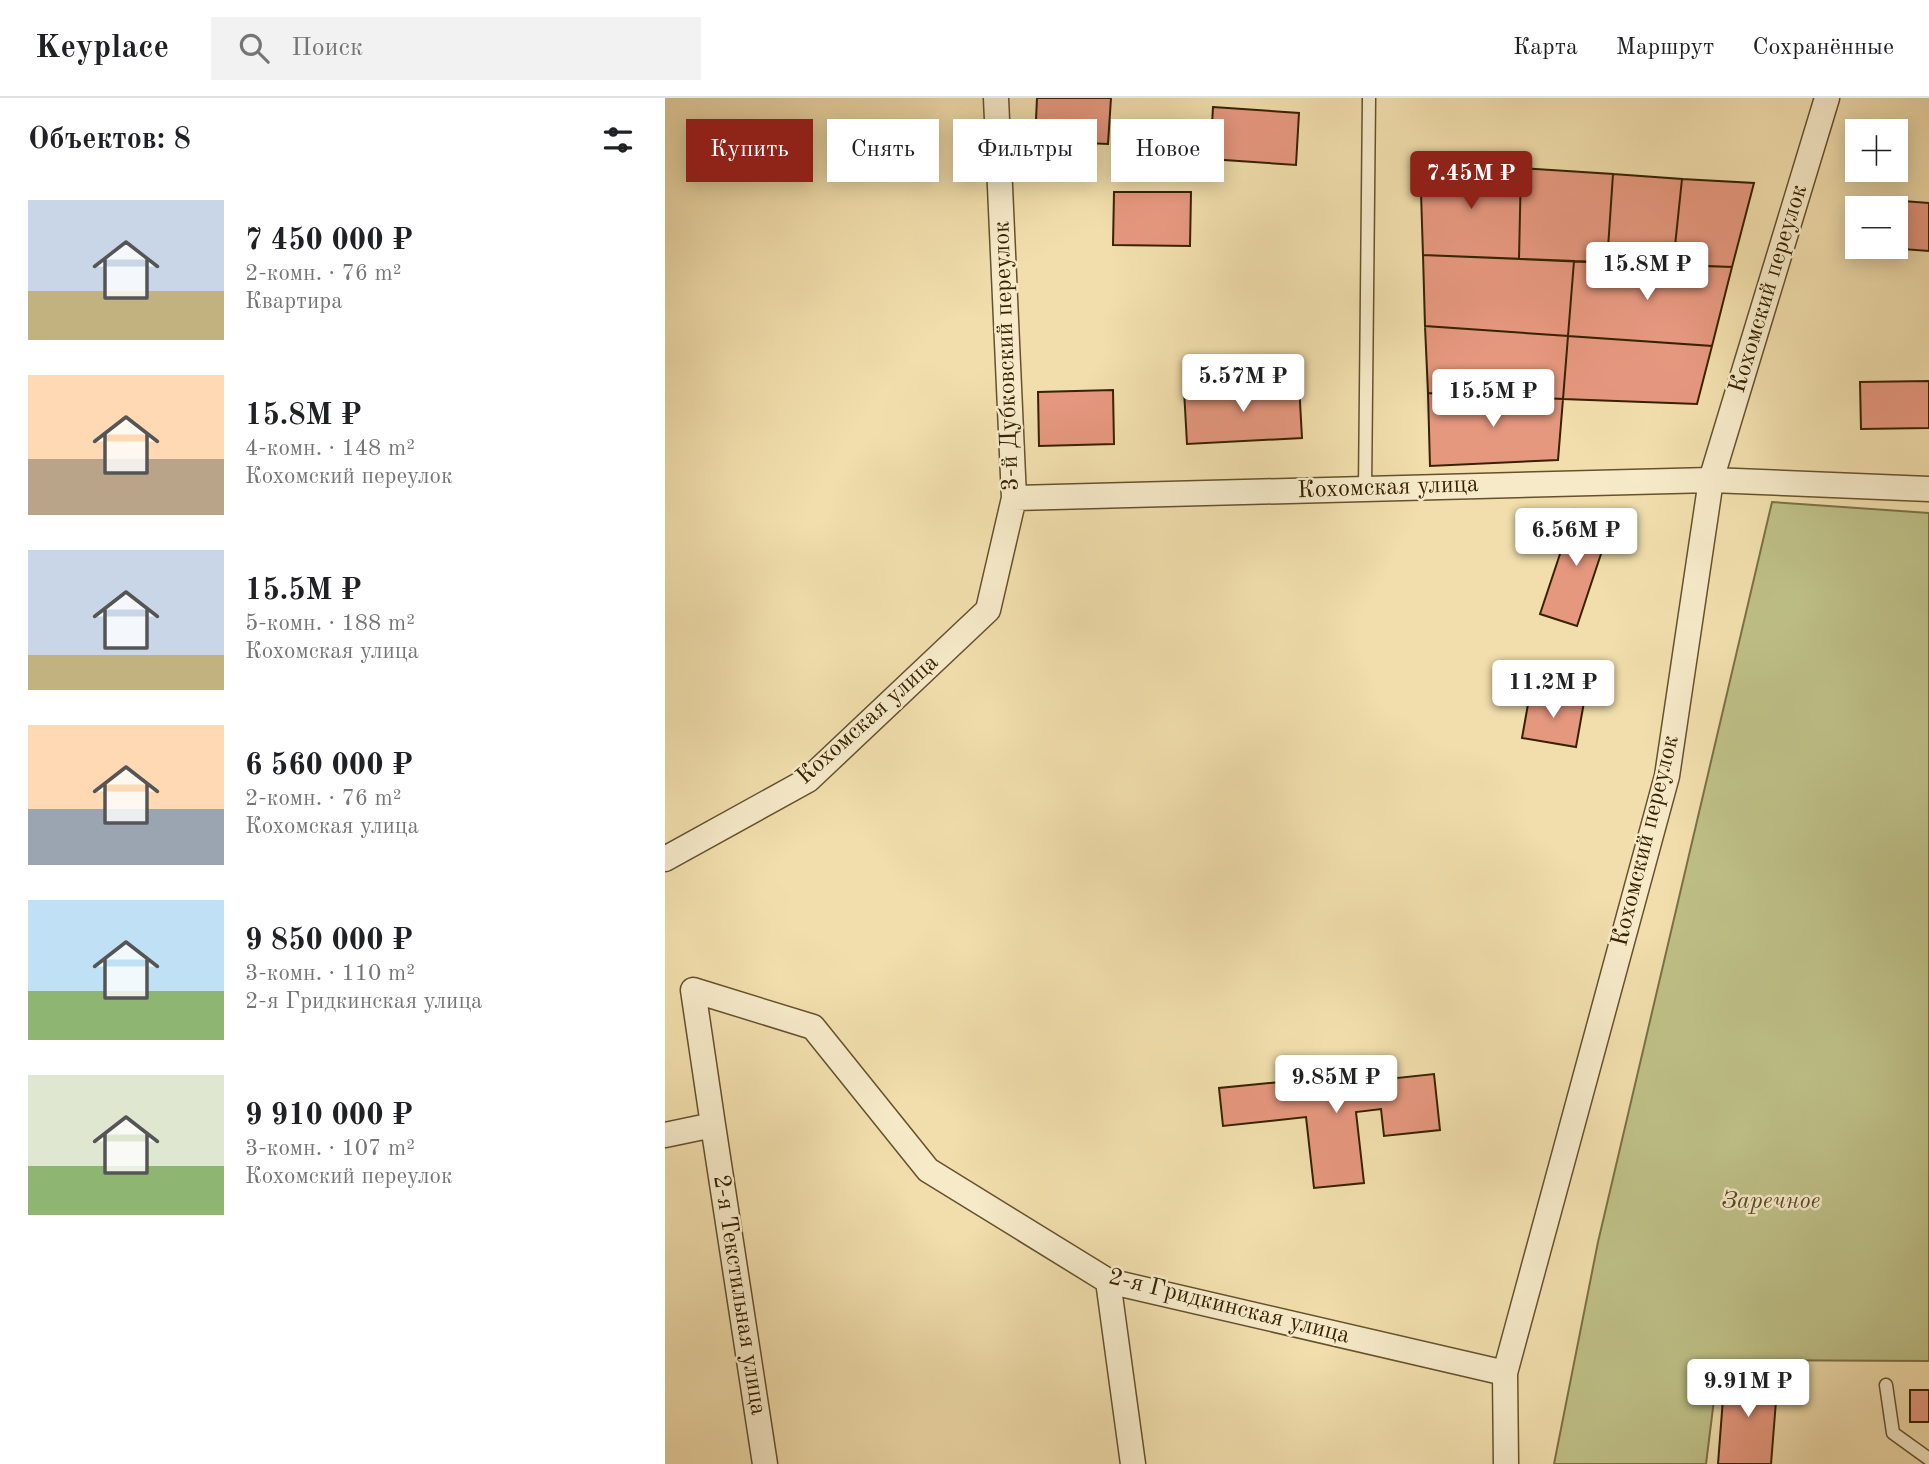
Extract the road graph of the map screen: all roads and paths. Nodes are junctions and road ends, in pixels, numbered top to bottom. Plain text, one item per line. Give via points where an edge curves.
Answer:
1 (996, 98) edge
2 (1369, 98) edge
3 (1827, 98) edge
4 (1711, 480) junction
5 (1365, 489) junction
6 (1929, 489) edge
7 (1014, 498) junction
8 (988, 610) joint
9 (665, 859) edge
10 (713, 1125) junction
11 (665, 1135) edge
12 (1108, 1281) junction
13 (1505, 1373) junction
14 (1887, 1385) dead end
15 (1929, 1459) edge
16 (765, 1464) edge
17 (1133, 1464) edge
18 (1506, 1464) edge

1 - 7 street, 3-й Дубковский переулок
2 - 5 lane
3 - 4 street, Кохомский переулок
4 - 5 street, Кохомская улица
4 - 6 street, Кохомская улица
4 - 13 street, Кохомский переулок via 1667,776
5 - 7 street, Кохомская улица
7 - 8 street, 3-й Дубковский переулок
8 - 9 street, Кохомская улица via 808,780
10 - 11 street
10 - 12 street, 2-я Гридкинская улица via 693,990 813,1027 928,1170
10 - 16 street, 2-я Текстильная улица
12 - 13 street, 2-я Гридкинская улица
12 - 17 street
13 - 18 street, Кохомский переулок
14 - 15 lane via 1893,1433

